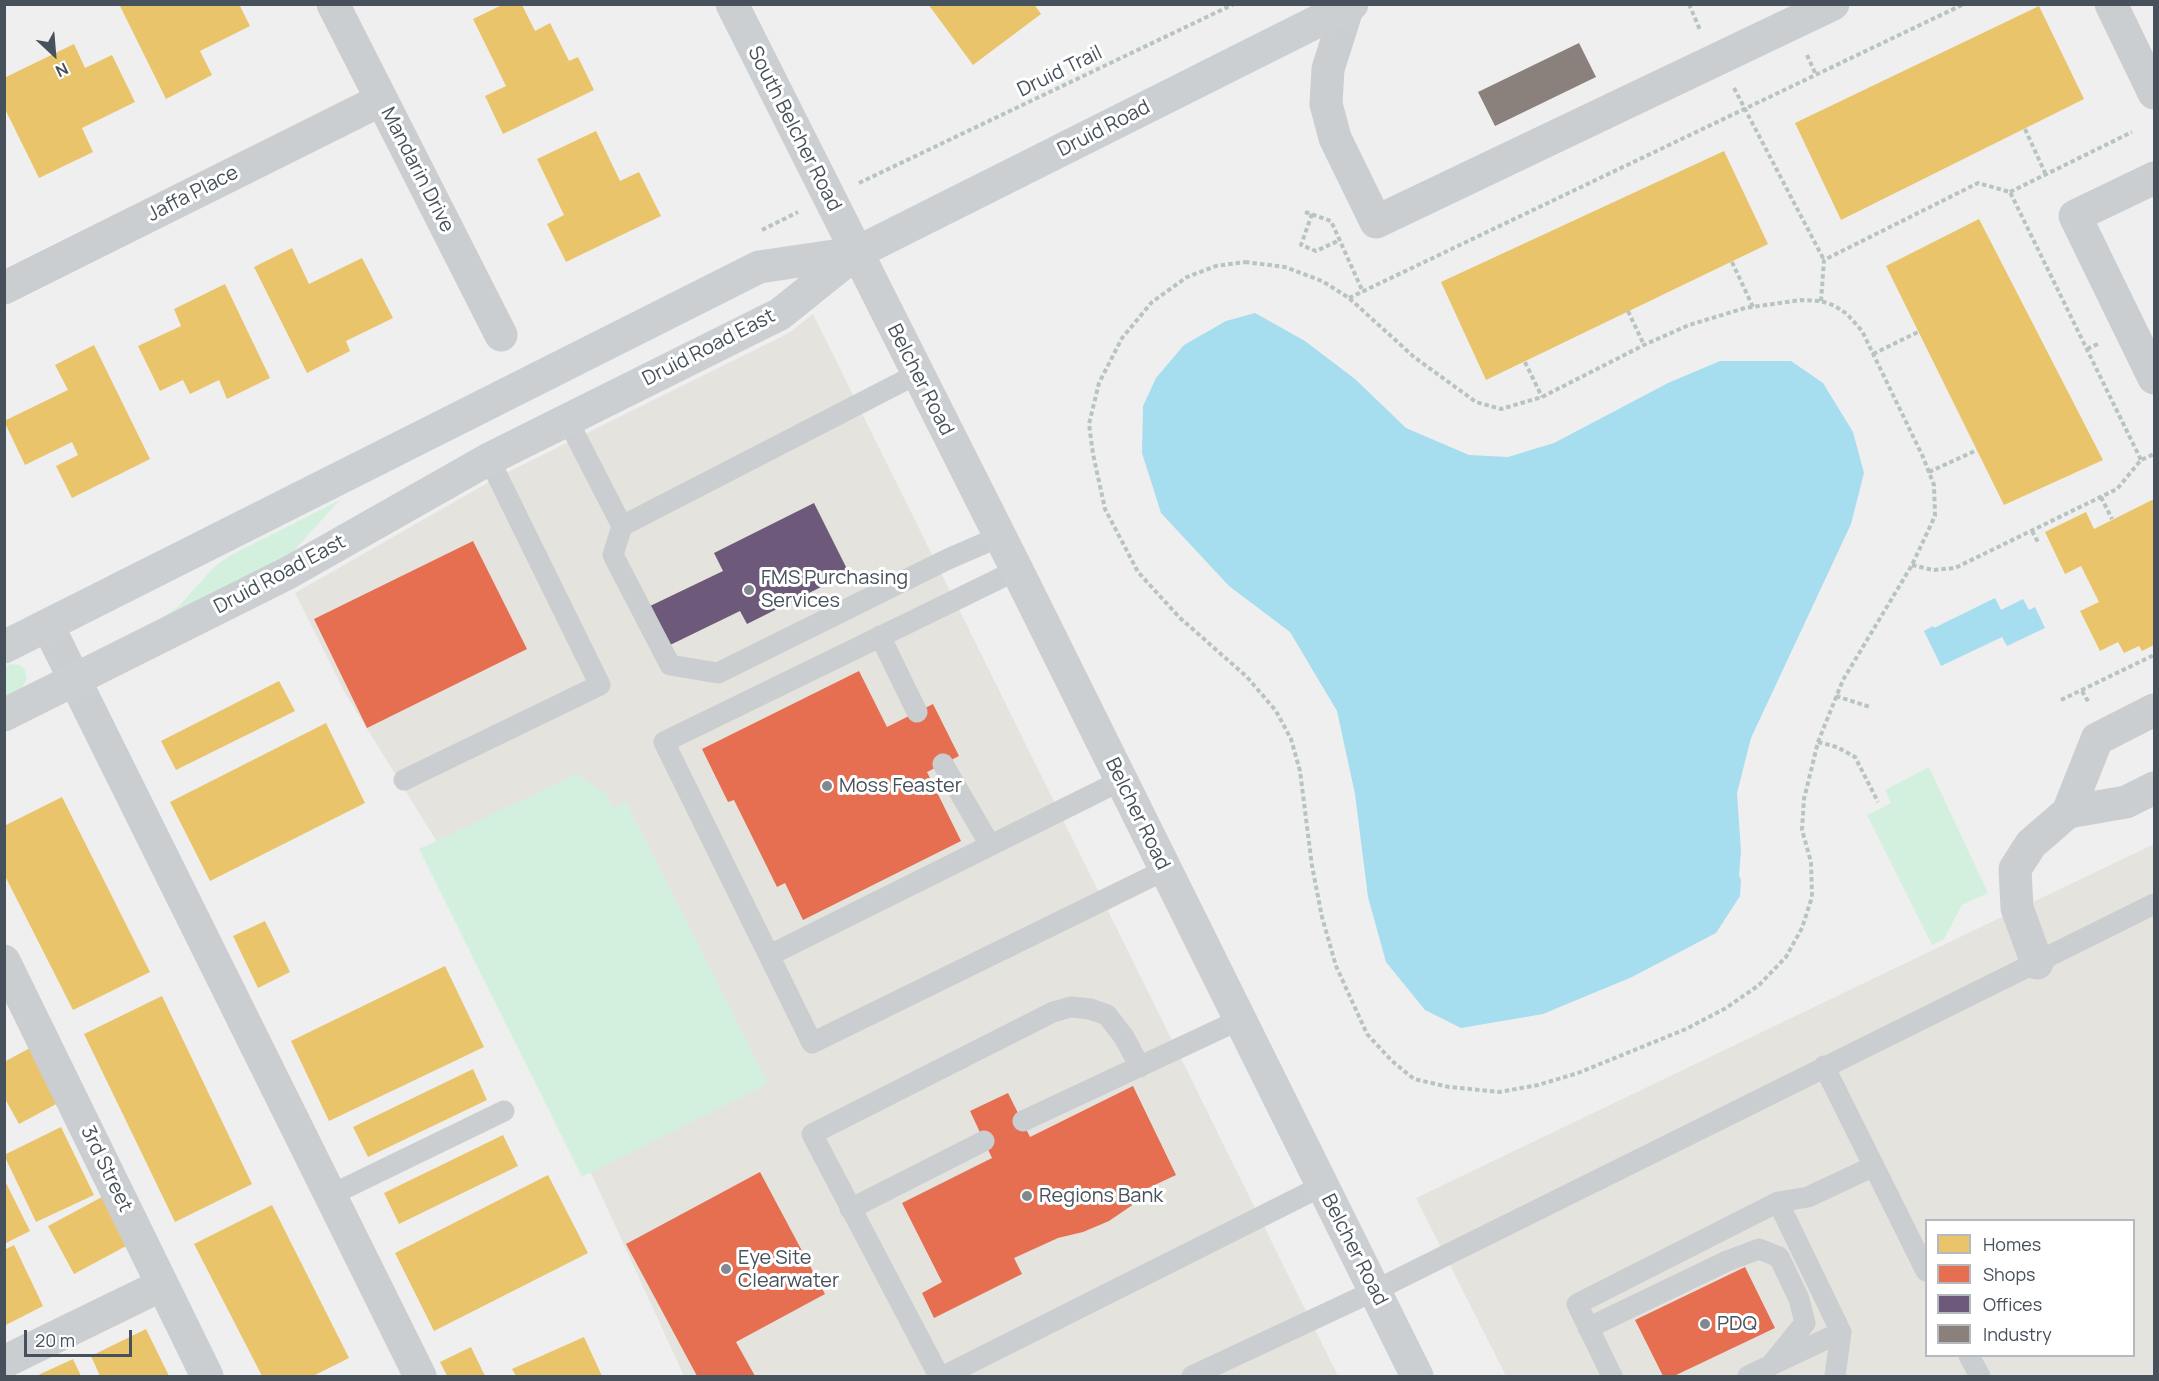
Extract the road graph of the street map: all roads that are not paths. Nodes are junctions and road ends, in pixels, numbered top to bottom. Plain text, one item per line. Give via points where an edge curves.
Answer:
1 (333, 4) edge
2 (732, 4) edge
3 (1833, 4) edge
4 (2111, 4) edge
5 (1350, 5) edge
6 (2154, 93) edge
7 (381, 100) junction
8 (2154, 178) edge
9 (856, 253) junction
10 (4, 288) edge
11 (501, 335) dead end
12 (917, 374) junction
13 (2154, 378) edge
14 (567, 419) junction
15 (489, 459) junction
16 (622, 526) junction
17 (999, 537) junction
18 (1017, 570) junction
19 (48, 626) junction
20 (880, 636) junction
21 (4, 647) edge
22 (75, 680) junction
23 (2154, 711) edge
24 (917, 712) dead end
25 (4, 715) edge
26 (943, 764) dead end
27 (404, 780) dead end
28 (1120, 781) junction
29 (2154, 788) edge
30 (2068, 812) junction
31 (990, 845) junction
32 (1165, 870) junction
33 (2154, 904) edge
34 (770, 955) junction
35 (4, 961) edge
36 (2037, 963) junction
37 (1239, 1020) junction
38 (1824, 1066) junction
39 (1140, 1067) junction
40 (504, 1111) dead end
41 (1023, 1121) dead end
42 (984, 1141) dead end
43 (1874, 1166) junction
44 (1322, 1185) junction
45 (330, 1195) junction
46 (1778, 1202) junction
47 (850, 1209) junction
48 (1925, 1269) edge
49 (162, 1285) junction
50 (1374, 1290) junction
51 (1588, 1328) junction
52 (1841, 1332) junction
53 (1970, 1357) edge
54 (4, 1362) edge
55 (1770, 1366) junction
56 (207, 1377) edge
57 (420, 1377) edge
58 (939, 1377) edge
59 (944, 1377) edge
60 (1192, 1377) edge
61 (1418, 1377) edge
62 (1612, 1377) edge
63 (1748, 1377) edge
64 (1836, 1377) edge
65 (1980, 1377) edge

1 - 7 street, Mandarin Drive
2 - 9 street, South Belcher Road
3 - 5 street via 1376,222 1335,138 1326,105 1329,69
4 - 6 street
5 - 9 street, Druid Road
7 - 10 street, Jaffa Place
7 - 11 street, Mandarin Drive
8 - 13 street via 2075,216
9 - 12 street, Belcher Road
9 - 14 street, Druid Road East via 780,314
9 - 19 street via 759,267
12 - 16 lane
12 - 17 street, Belcher Road
14 - 15 street, Druid Road East
14 - 16 lane
15 - 22 street, Druid Road East via 288,573
15 - 27 lane via 600,685
16 - 17 lane via 613,555 670,665 718,674
17 - 18 street, Belcher Road
18 - 20 lane
18 - 28 street, Belcher Road
19 - 21 street
19 - 22 street
20 - 24 lane
20 - 34 lane via 664,742
22 - 25 street, Druid Road East
22 - 45 street
23 - 30 street via 2097,739
26 - 31 lane
28 - 31 lane
28 - 32 street, Belcher Road
29 - 30 street via 2126,802
30 - 36 street via 2031,844 2015,869 2017,908
31 - 34 lane
32 - 34 lane via 812,1043
32 - 37 street, Belcher Road
33 - 36 lane
35 - 49 street, 3rd Street
36 - 38 lane
37 - 39 lane
37 - 44 street, Belcher Road
38 - 43 lane
38 - 50 lane
39 - 41 lane
39 - 47 lane via 1107,1015 1071,1007 1053,1012 812,1134
40 - 45 lane
42 - 47 lane
43 - 46 lane via 1808,1197
43 - 48 lane
44 - 50 street, Belcher Road
44 - 59 lane
45 - 57 street
46 - 51 lane via 1577,1304
46 - 52 lane
47 - 58 lane
49 - 54 street
49 - 56 street, 3rd Street
50 - 60 lane
50 - 61 street, Belcher Road
51 - 55 lane via 1759,1249 1779,1257 1799,1299 1805,1323
51 - 62 lane
52 - 55 lane
52 - 64 lane
53 - 65 lane
55 - 63 lane

